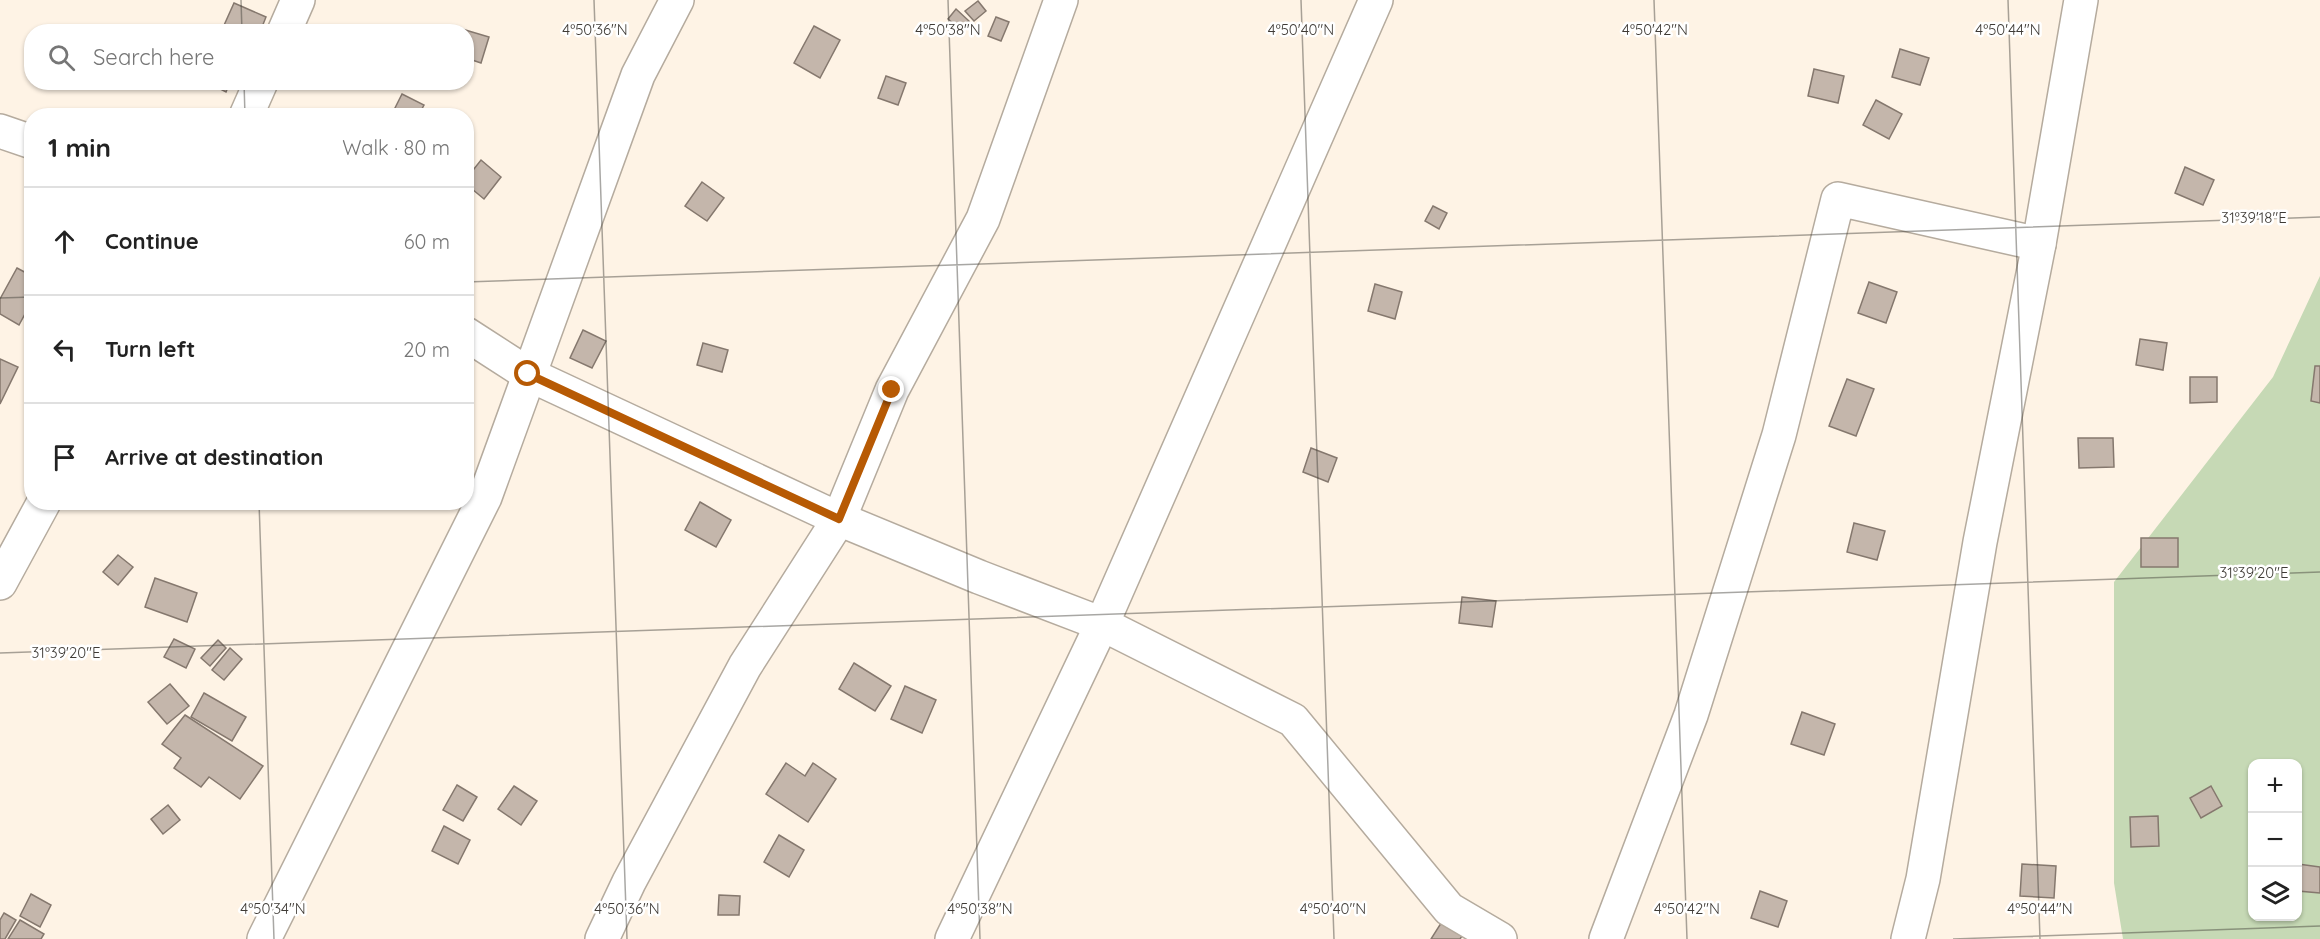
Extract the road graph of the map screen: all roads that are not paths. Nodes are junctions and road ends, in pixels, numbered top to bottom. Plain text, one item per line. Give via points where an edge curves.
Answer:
1 (298, 0) edge
2 (677, 0) edge
3 (1061, 0) edge
4 (1376, 0) edge
5 (2081, 0) edge
6 (288, 24) edge
7 (257, 90) edge
8 (250, 108) edge
9 (0, 131) edge
10 (24, 139) edge
11 (2039, 244) junction
12 (474, 339) edge
13 (528, 374) junction
14 (40, 510) edge
15 (839, 519) junction
16 (0, 583) edge
17 (1102, 624) junction
18 (264, 939) edge
19 (602, 939) edge
20 (952, 939) edge
21 (1500, 939) edge
22 (1606, 939) edge
23 (1908, 939) edge

1 - 6 street
2 - 13 street via 638,75
3 - 15 street via 983,219 892,390
4 - 17 street
5 - 11 street
7 - 8 street
9 - 10 street
11 - 22 street via 1838,199 1779,435 1716,636 1691,715
11 - 23 street via 1980,543 1923,879
12 - 13 street
13 - 15 street
13 - 18 street via 485,497
14 - 16 street
15 - 17 street
15 - 19 street via 745,666
17 - 20 street
17 - 21 street via 1293,720 1449,909

